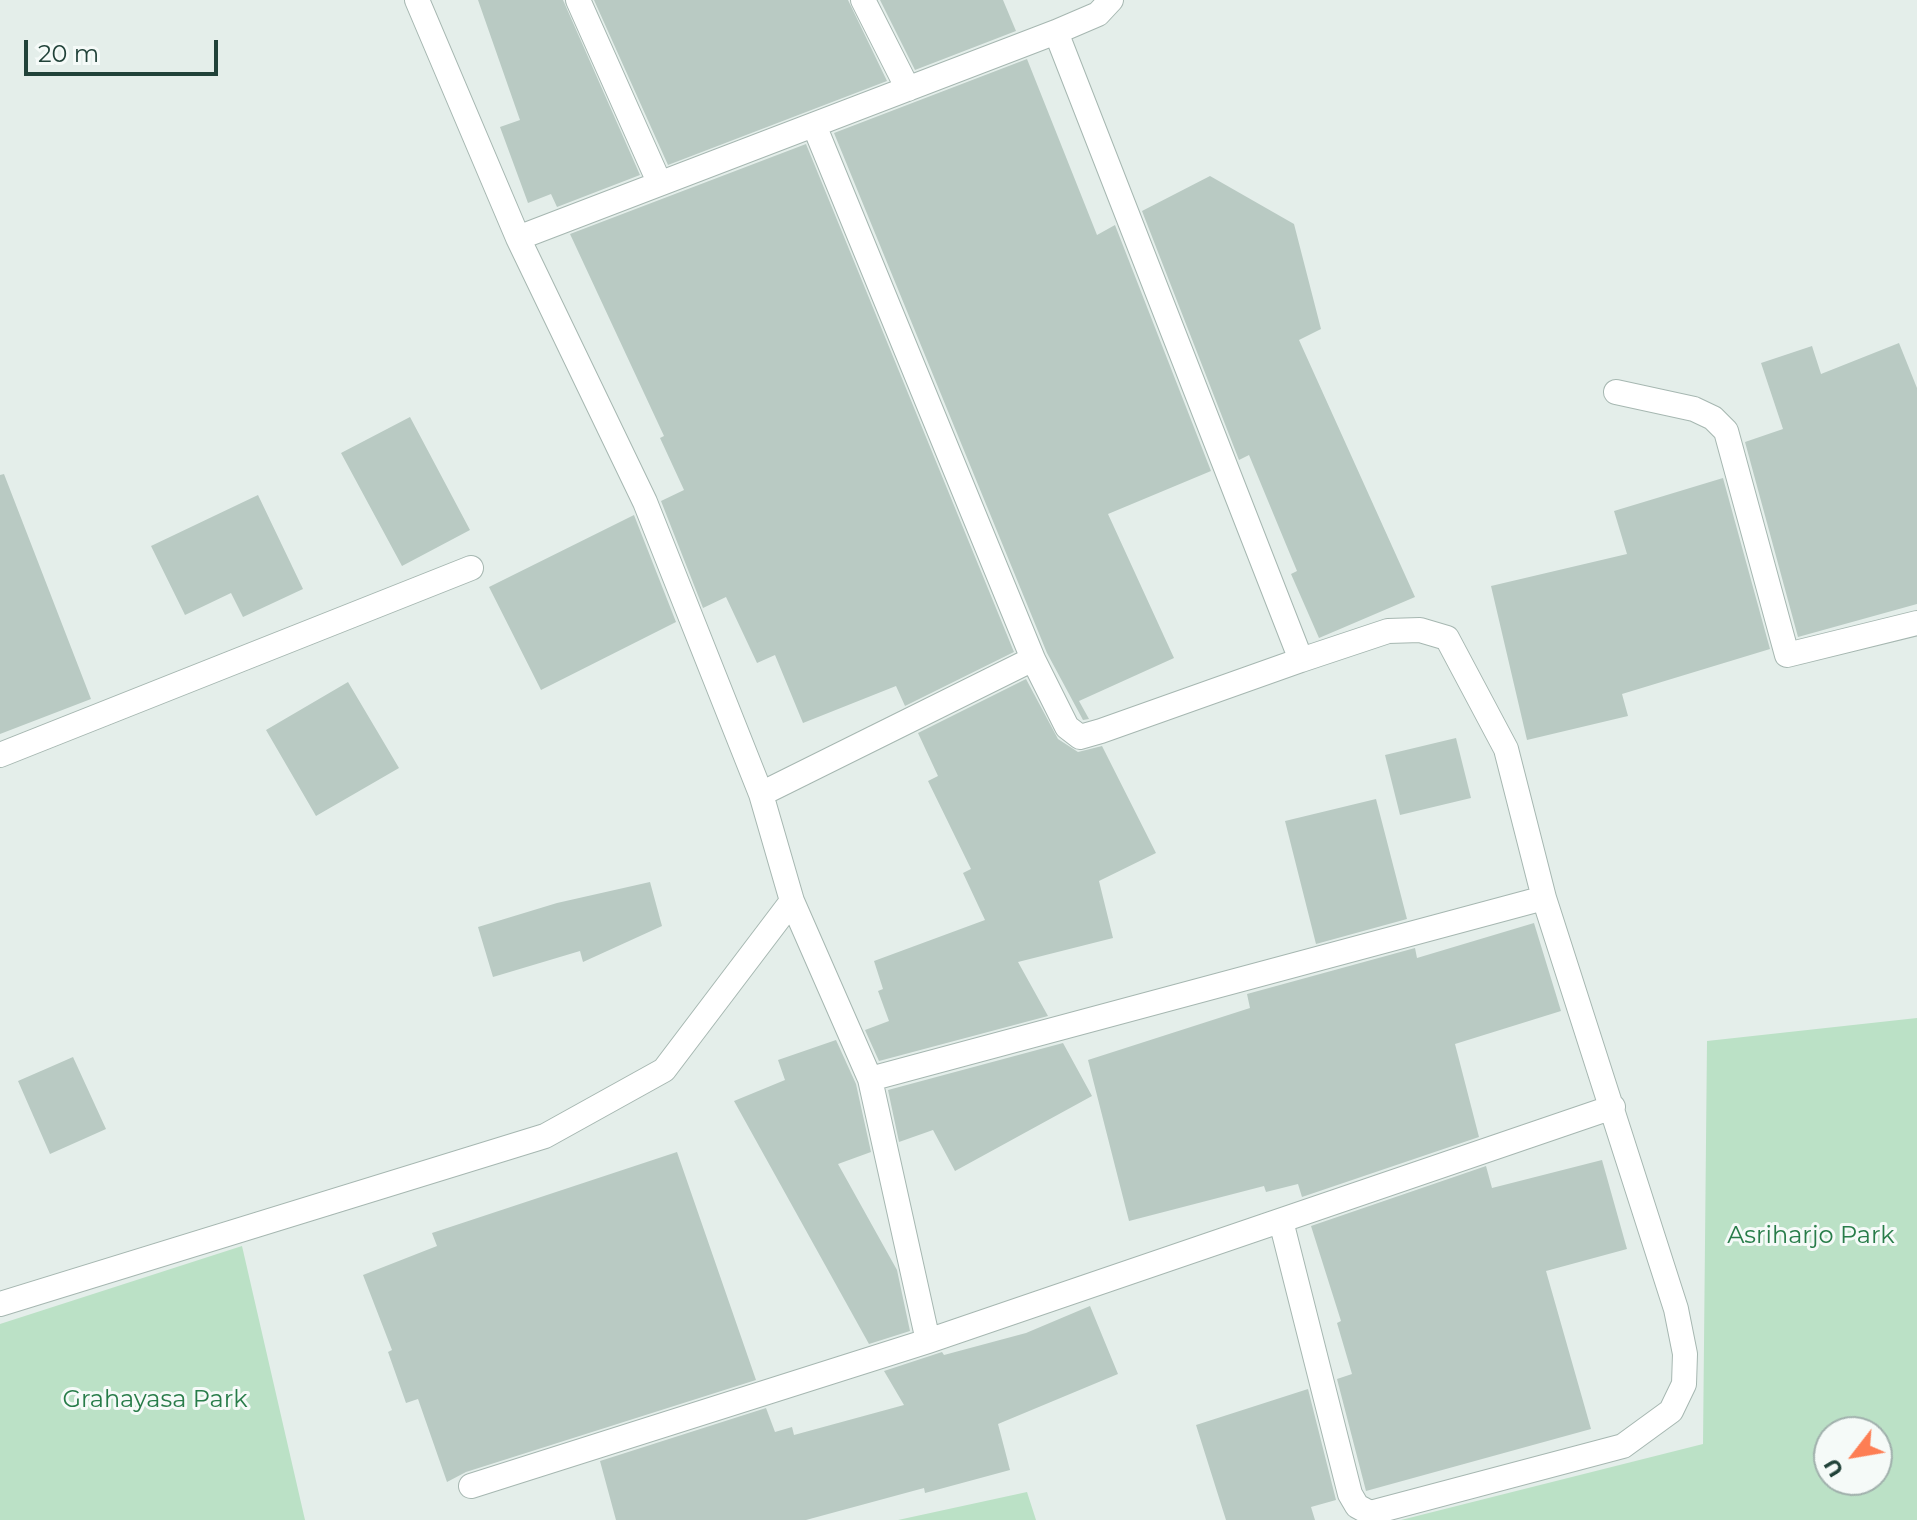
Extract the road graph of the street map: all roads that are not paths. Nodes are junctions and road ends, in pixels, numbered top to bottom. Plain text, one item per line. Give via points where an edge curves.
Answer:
1 (417, 0) edge
2 (578, 0) edge
3 (863, 0) edge
4 (1111, 0) edge
5 (1056, 32) junction
6 (908, 89) junction
7 (814, 125) junction
8 (659, 182) junction
9 (518, 238) junction
10 (1616, 392) dead end
11 (471, 568) dead end
12 (1917, 623) edge
13 (1033, 659) junction
14 (1301, 660) junction
15 (0, 755) edge
16 (761, 794) junction
17 (1544, 898) junction
18 (792, 901) junction
19 (870, 1079) junction
20 (1613, 1107) junction
21 (1281, 1221) junction
22 (0, 1304) edge
23 (928, 1341) junction
24 (471, 1486) dead end

1 - 9 street
2 - 8 street
3 - 6 street
4 - 5 street via 1098,14
5 - 6 street
5 - 14 street
6 - 7 street
7 - 8 street
7 - 13 street
8 - 9 street
9 - 16 street via 645,502
10 - 12 street via 1694,409 1726,431 1787,655
11 - 15 street
13 - 14 street via 1067,727 1080,737
13 - 16 street
14 - 17 street via 1388,631 1420,630 1447,638 1506,749
16 - 18 street
17 - 19 street
17 - 20 street
18 - 19 street
18 - 22 street via 664,1070 545,1136
19 - 23 street
20 - 21 street
20 - 21 street via 1685,1354 1684,1384 1671,1411 1623,1446 1385,1511 1370,1513 1357,1506 1339,1455
21 - 23 street
23 - 24 street

